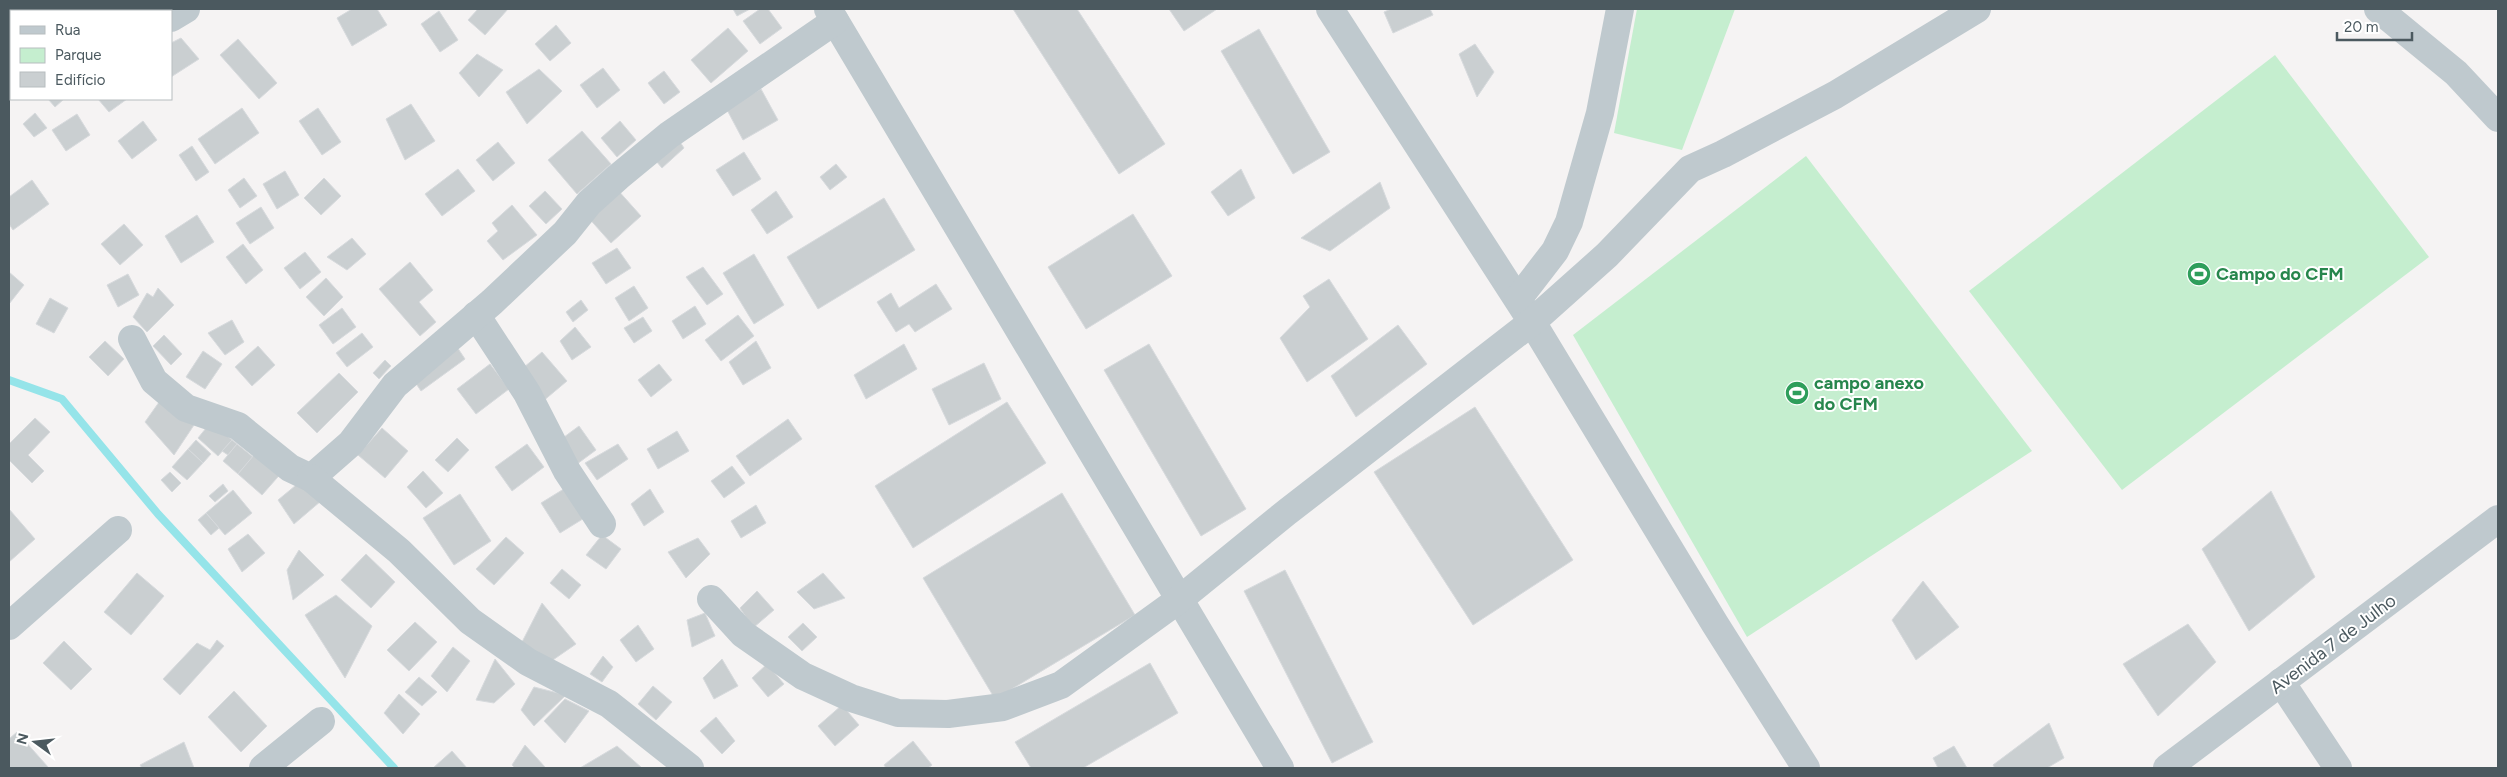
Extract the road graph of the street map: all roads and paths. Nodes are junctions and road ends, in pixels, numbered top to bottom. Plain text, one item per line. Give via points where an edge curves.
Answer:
1 (186, 9) edge
2 (1330, 9) edge
3 (1620, 9) edge
4 (1977, 9) edge
5 (2378, 9) edge
6 (831, 15) edge
7 (172, 17) edge
8 (2498, 118) edge
9 (1525, 310) junction
10 (476, 316) junction
11 (132, 339) dead end
12 (311, 478) junction
13 (2498, 519) edge
14 (602, 524) dead end
15 (118, 530) dead end
16 (711, 599) dead end
17 (1180, 599) junction
18 (9, 626) edge
19 (2282, 682) junction
20 (321, 721) dead end
21 (263, 768) edge
22 (690, 768) edge
23 (1280, 768) edge
24 (1806, 768) edge
25 (2166, 768) edge
26 (2338, 768) edge

1 - 7 street
2 - 9 street
3 - 9 street via 1600,112 1569,222
4 - 9 street via 1835,95 1690,169 1606,256
5 - 8 street via 2456,73
6 - 10 street via 669,135 590,203 565,234
6 - 17 street
9 - 17 street
9 - 24 street
10 - 12 street via 395,385 350,443
10 - 14 street via 526,393 568,471
11 - 12 street via 154,381 180,403 197,413 238,426 290,468
12 - 22 street via 398,551 470,621 528,662 610,704
13 - 19 street, Avenida 7 de Julho
15 - 18 street
16 - 17 street via 743,634 803,676 851,698 898,713 948,714 1003,707 1060,685
17 - 23 street
19 - 25 street, Avenida 7 de Julho
19 - 26 street
20 - 21 street

